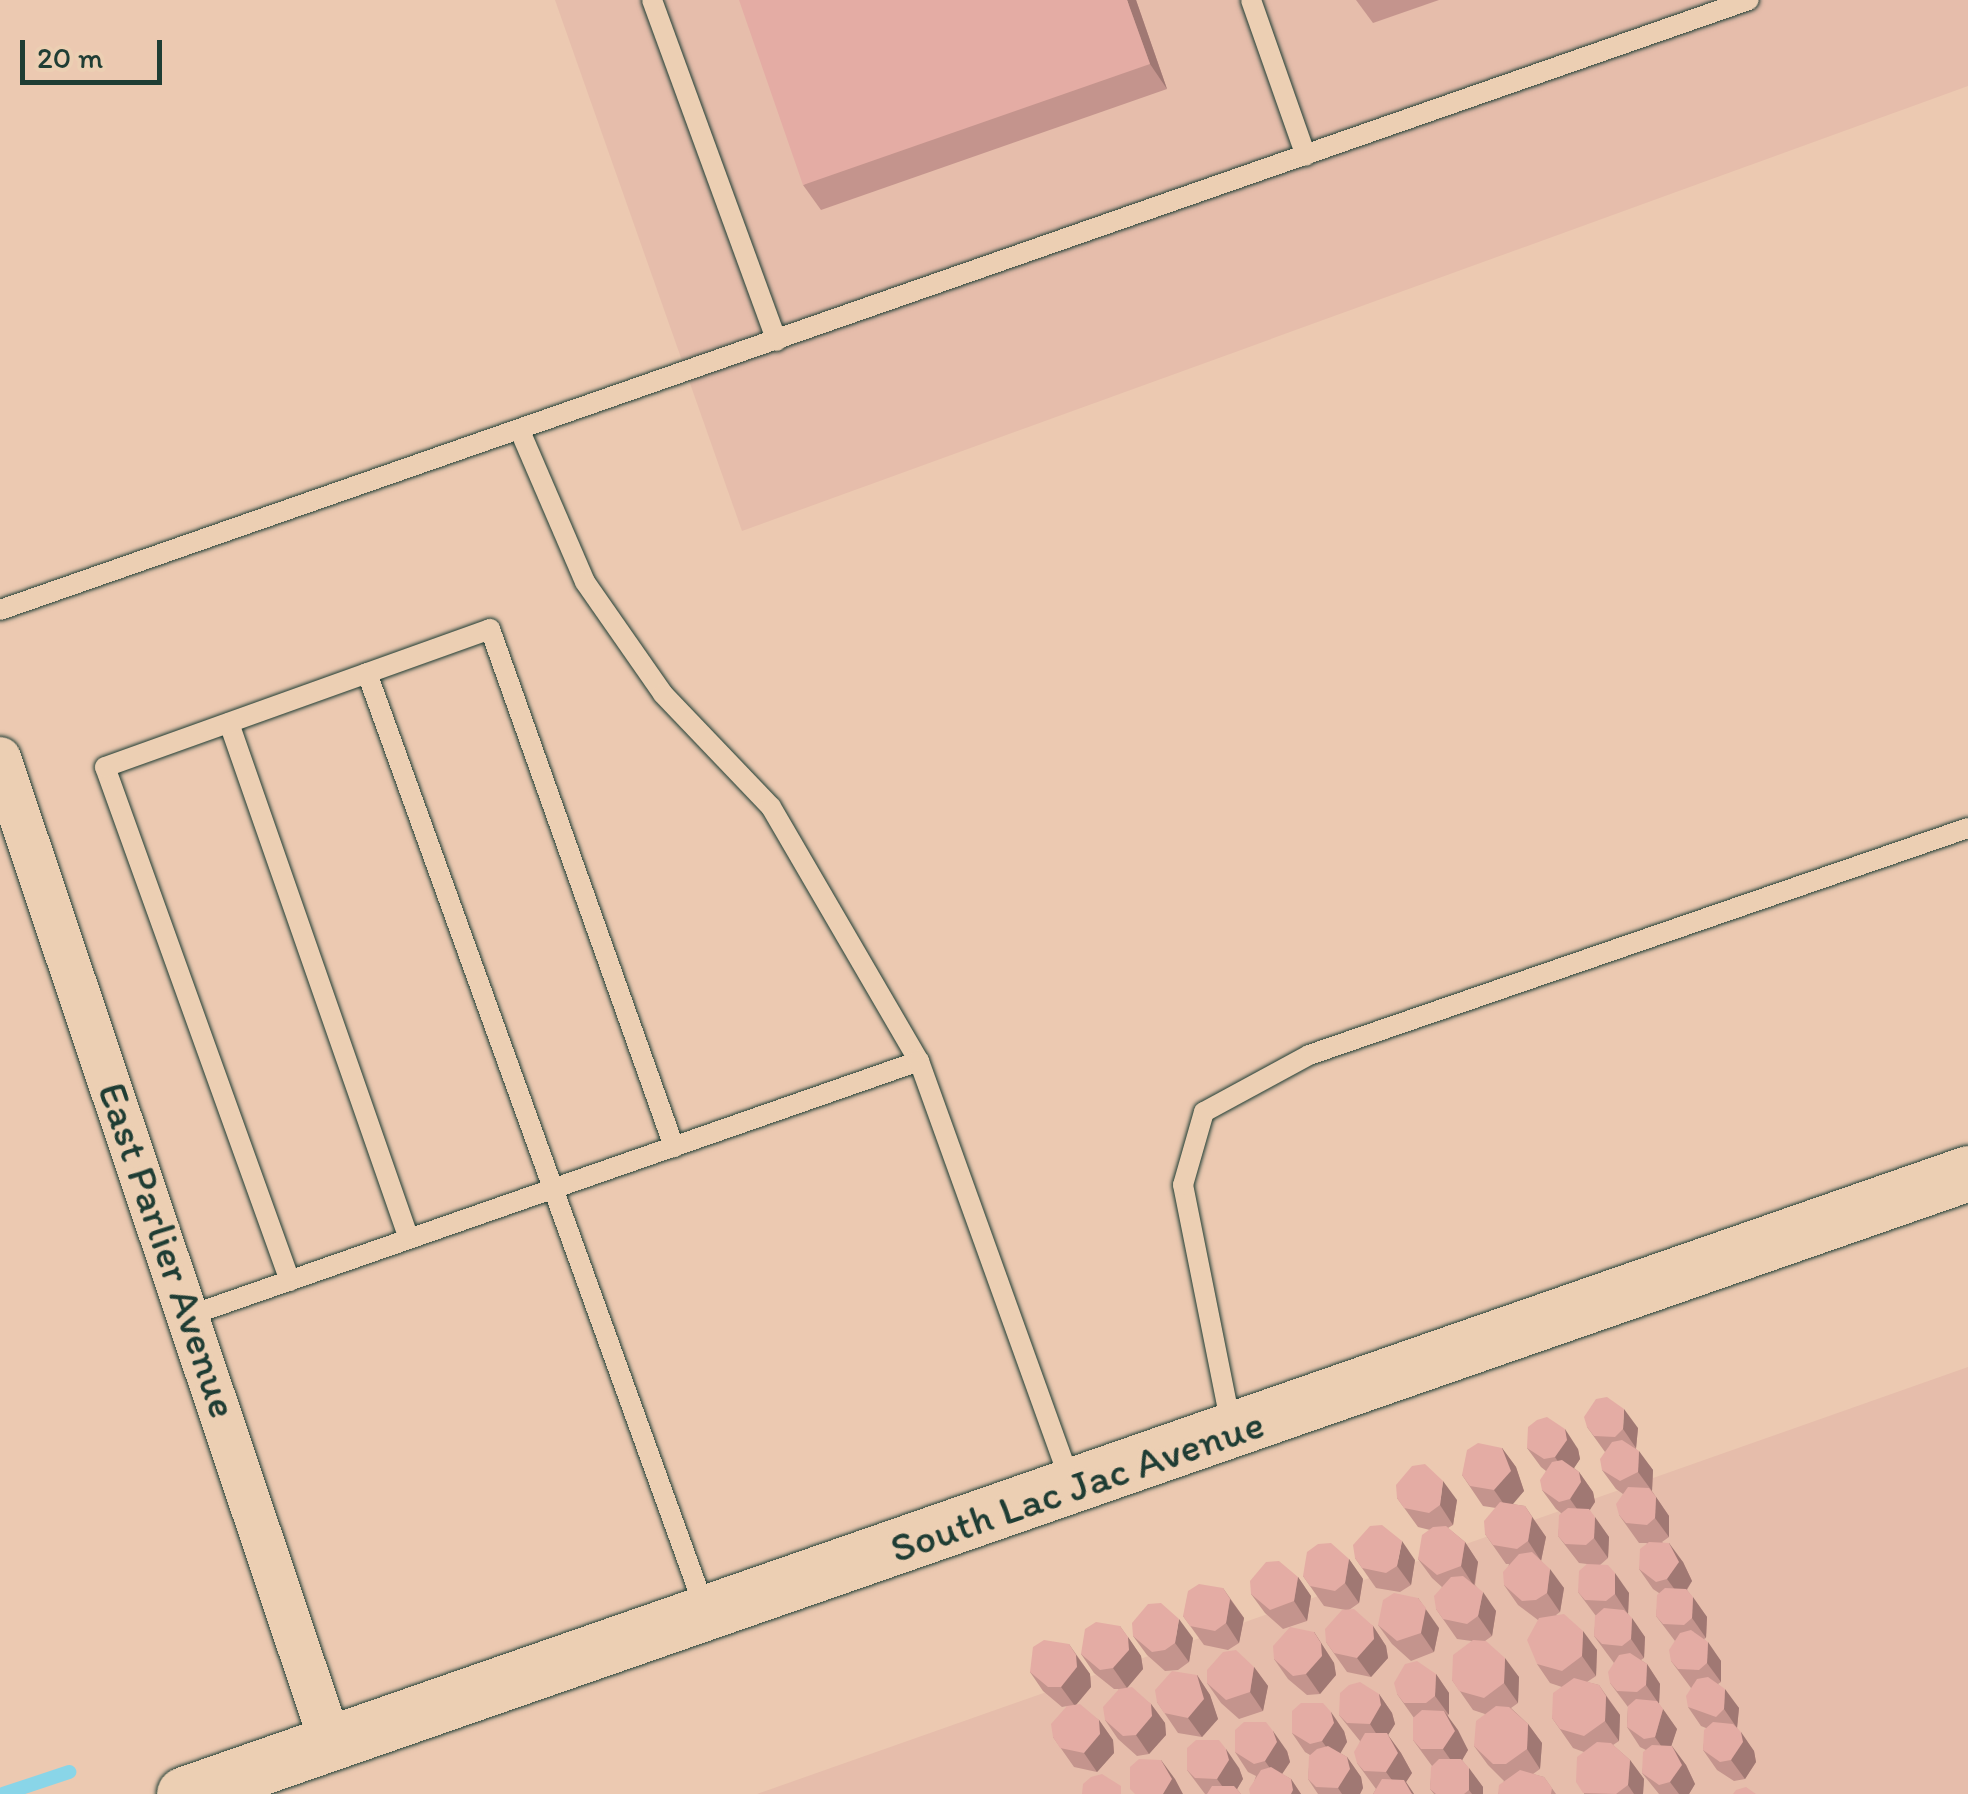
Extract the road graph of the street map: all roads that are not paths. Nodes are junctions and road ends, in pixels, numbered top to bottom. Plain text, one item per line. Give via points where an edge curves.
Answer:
1 (652, 0) edge
2 (1252, 0) edge
3 (1749, 0) edge
4 (1306, 156) junction
5 (777, 342) junction
6 (520, 431) junction
7 (0, 610) edge
8 (367, 673) junction
9 (229, 722) junction
10 (0, 758) edge
11 (1968, 828) edge
12 (920, 1061) junction
13 (674, 1147) junction
14 (1968, 1173) edge
15 (552, 1189) junction
16 (409, 1239) junction
17 (290, 1281) junction
18 (191, 1315) junction
19 (1232, 1432) junction
20 (1072, 1488) junction
21 (707, 1614) junction
22 (330, 1744) junction
23 (202, 1791) edge

1 - 5 lane
2 - 4 lane
3 - 4 lane
4 - 5 lane
5 - 6 lane
6 - 7 lane
6 - 12 lane via 585,582 664,694 771,807
8 - 9 lane
8 - 13 lane via 490,629
8 - 15 lane
9 - 16 lane
9 - 17 lane via 105,767
10 - 18 street, East Parlier Avenue
11 - 19 lane via 1309,1055 1204,1112 1183,1184
12 - 13 lane
12 - 20 lane
13 - 15 lane
14 - 19 street, South Lac Jac Avenue
15 - 16 lane
15 - 21 lane
16 - 17 lane
17 - 18 lane
18 - 22 street, East Parlier Avenue
19 - 20 street, South Lac Jac Avenue
20 - 21 street, South Lac Jac Avenue
21 - 22 street, South Lac Jac Avenue
22 - 23 street, South Lac Jac Avenue

